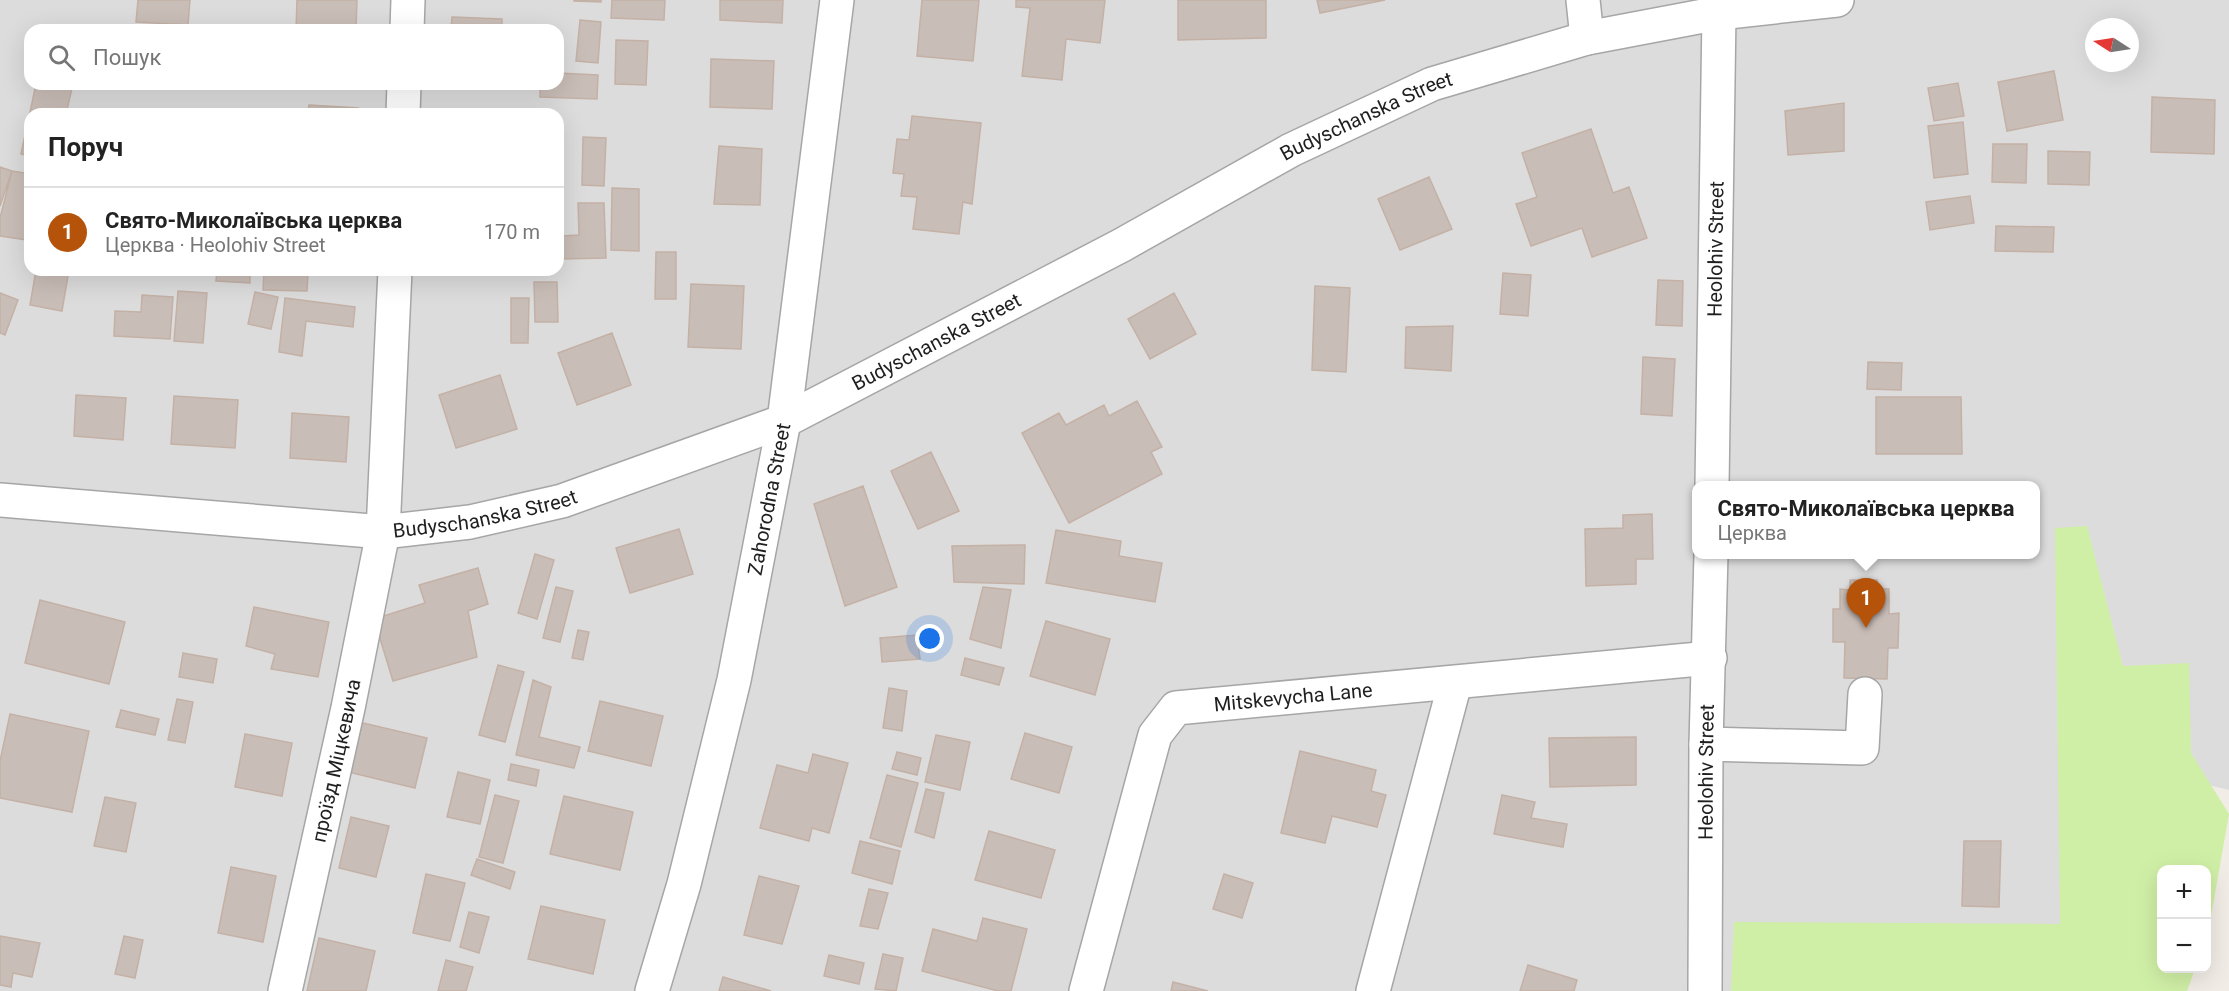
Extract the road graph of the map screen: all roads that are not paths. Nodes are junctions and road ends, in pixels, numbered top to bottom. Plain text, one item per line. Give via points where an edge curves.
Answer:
1 (408, 0) edge
2 (837, 0) edge
3 (1583, 0) edge
4 (1837, 0) edge
5 (1719, 13) junction
6 (407, 24) edge
7 (1587, 38) junction
8 (404, 90) edge
9 (403, 108) edge
10 (395, 276) edge
11 (784, 421) junction
12 (1712, 481) edge
13 (0, 500) edge
14 (383, 532) junction
15 (1711, 559) edge
16 (1710, 658) junction
17 (1455, 683) junction
18 (1865, 694) dead end
19 (1706, 744) junction
20 (285, 991) edge
21 (652, 991) edge
22 (1086, 991) edge
23 (1373, 991) edge
24 (1705, 991) edge

1 - 6 street
2 - 11 street, Zahorodna Street
3 - 7 street
4 - 5 street, Budyschanska Street
5 - 7 street, Budyschanska Street
5 - 12 street, Heolohiv Street
7 - 11 street, Budyschanska Street via 1432,84 1291,150 1122,245
8 - 9 street
10 - 14 street, проїзд Міцкевича
11 - 14 street, Budyschanska Street via 562,501 470,522
11 - 21 street, Zahorodna Street via 734,680 684,884
13 - 14 street, Budyschanska Street
14 - 20 street, проїзд Міцкевича
15 - 16 street, Heolohiv Street
16 - 17 street, Mitskevycha Lane
16 - 19 street, Heolohiv Street
17 - 22 street, Mitskevycha Lane via 1176,708 1155,735
17 - 23 street
18 - 19 street via 1862,748
19 - 24 street, Heolohiv Street

